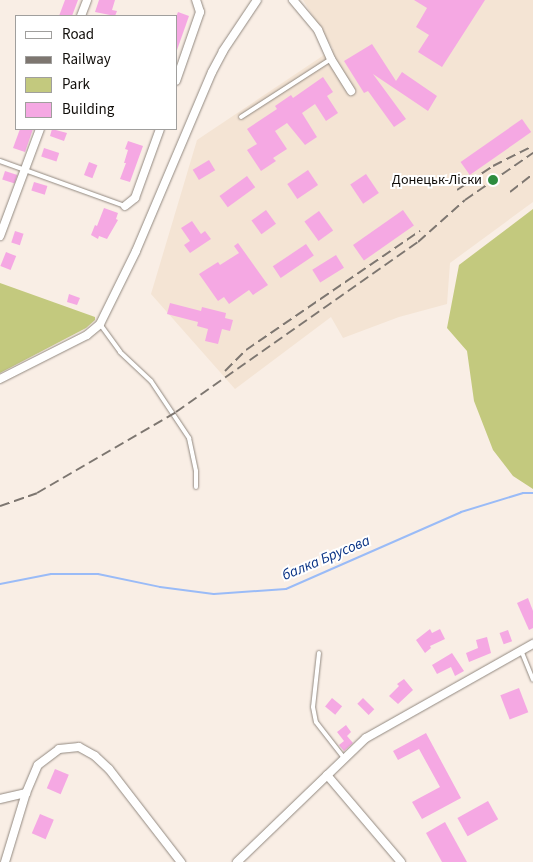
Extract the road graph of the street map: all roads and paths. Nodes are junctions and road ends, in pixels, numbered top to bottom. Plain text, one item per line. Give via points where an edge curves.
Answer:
1 (87, 0) edge
2 (196, 0) edge
3 (258, 0) edge
4 (293, 0) edge
5 (81, 15) edge
6 (331, 59) junction
7 (178, 75) edge
8 (351, 91) dead end
9 (241, 117) dead end
10 (40, 130) edge
11 (160, 130) edge
12 (0, 161) edge
13 (24, 170) junction
14 (126, 206) joint
15 (0, 236) edge
16 (100, 324) junction
17 (0, 378) edge
18 (196, 487) dead end
19 (533, 644) edge
20 (521, 650) junction
21 (319, 652) dead end
22 (533, 680) edge
23 (344, 758) junction
24 (326, 775) junction
25 (26, 794) junction
26 (0, 799) edge
27 (5, 862) edge
28 (182, 862) edge
29 (237, 862) edge
30 (401, 862) edge

1 - 5 street
2 - 7 street via 200,12
3 - 16 street via 223,50 212,72 136,251
4 - 6 street via 318,30
6 - 8 street
6 - 9 lane
10 - 13 street
11 - 14 street via 135,198
12 - 13 lane
13 - 14 lane
13 - 15 street
16 - 17 street via 87,335
16 - 18 lane via 120,352 151,381 190,438
19 - 20 street
20 - 22 lane
20 - 23 street via 366,738
21 - 23 lane via 313,707 316,722
23 - 24 street
24 - 29 street
24 - 30 street
25 - 26 street
25 - 27 street
25 - 28 street via 38,765 59,749 79,747 109,769

